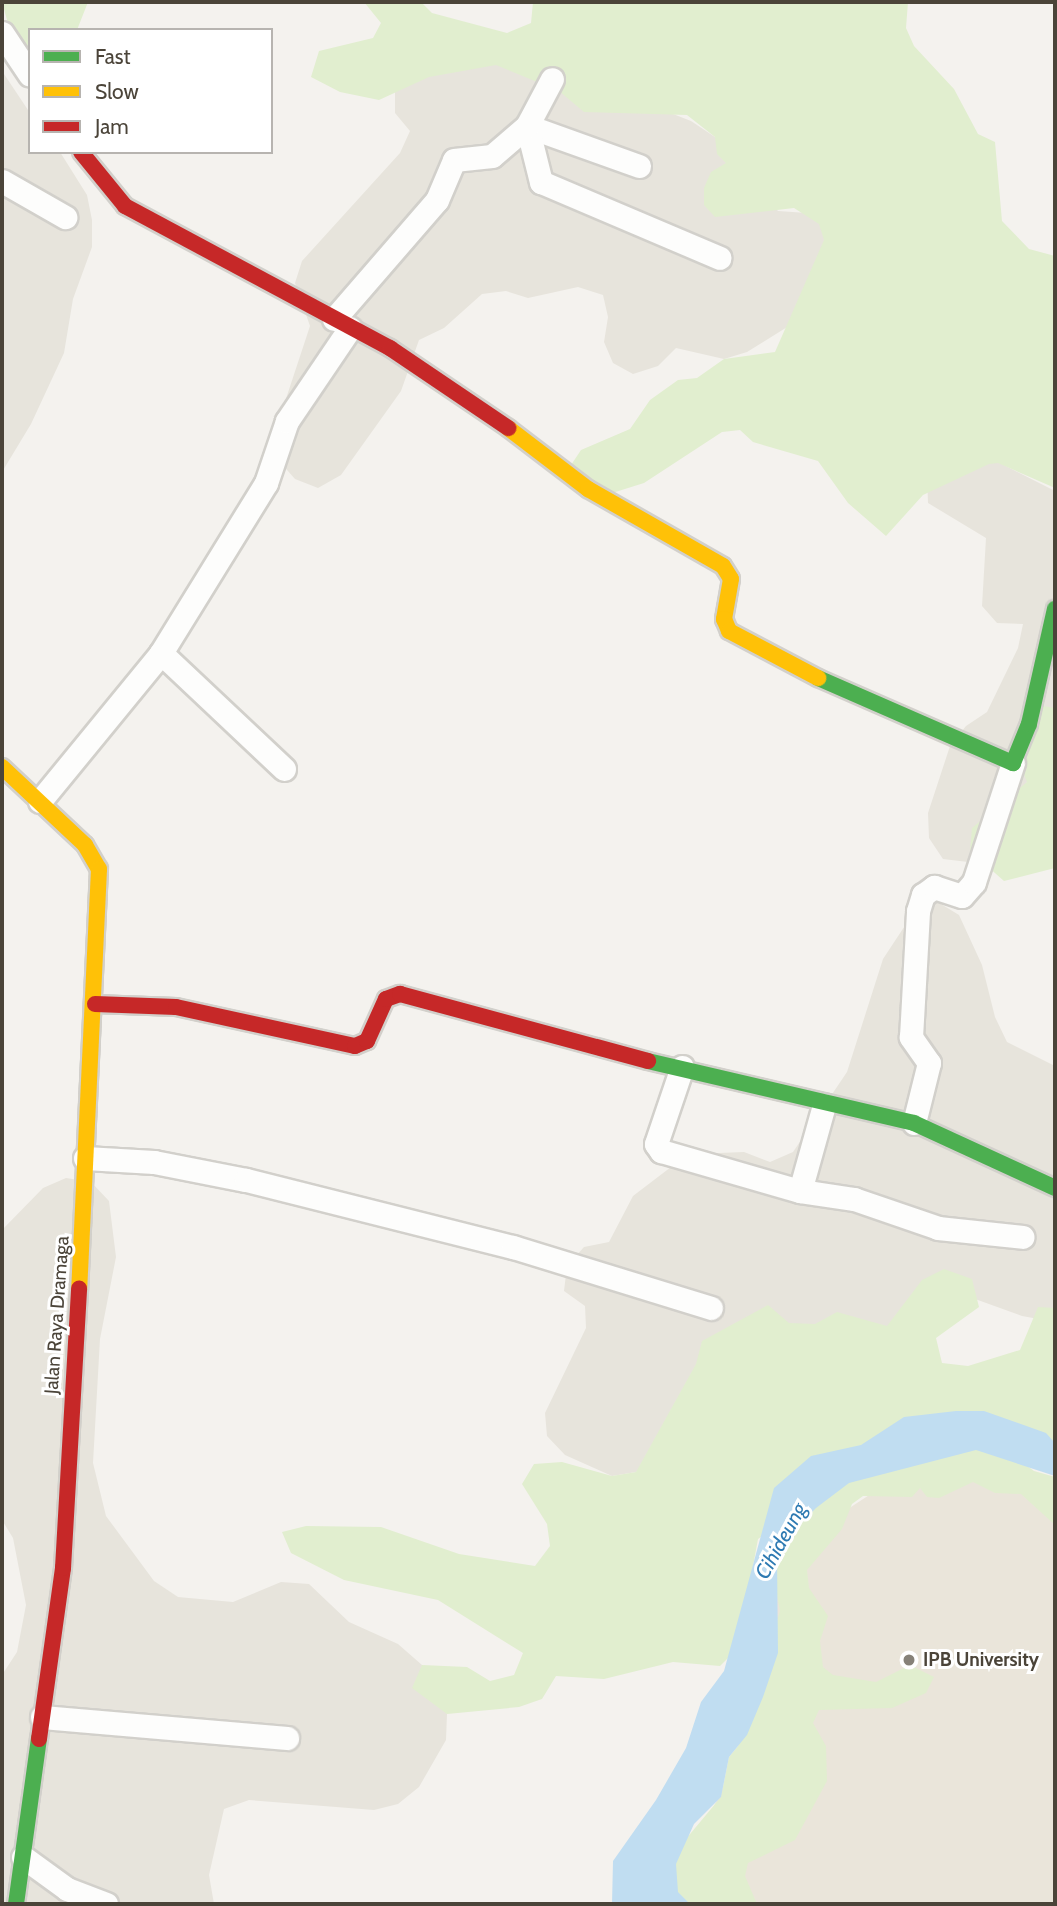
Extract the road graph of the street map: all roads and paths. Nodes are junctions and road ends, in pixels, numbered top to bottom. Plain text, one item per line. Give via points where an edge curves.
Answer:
1 (2, 33) edge
2 (28, 72) edge
3 (552, 79) dead end
4 (527, 126) junction
5 (83, 154) edge
6 (639, 166) dead end
7 (2, 181) edge
8 (65, 217) dead end
9 (720, 258) dead end
10 (342, 323) junction
11 (1055, 609) edge
12 (161, 653) junction
13 (1047, 677) edge
14 (1013, 763) junction
15 (2, 767) edge
16 (284, 769) dead end
17 (40, 801) junction
18 (95, 1004) junction
19 (682, 1067) junction
20 (824, 1105) junction
21 (914, 1123) junction
22 (85, 1158) junction
23 (1055, 1188) edge
24 (800, 1191) junction
25 (1023, 1237) dead end
26 (711, 1308) dead end
27 (41, 1717) junction
28 (287, 1738) dead end
29 (23, 1857) junction
30 (16, 1904) edge
31 (106, 1904) edge

1 - 2 street
3 - 4 street
4 - 6 street
4 - 9 street via 541,182
4 - 10 street via 492,156 454,160 437,200
5 - 10 street via 125,206
7 - 8 street
10 - 12 street via 287,421 266,483
10 - 14 street via 448,386 588,489 723,566 731,579 724,619 742,641
11 - 13 street
12 - 16 street
12 - 17 street
13 - 14 street
14 - 21 street via 974,882 962,896 934,887 923,895 918,911 911,1037 929,1063
15 - 17 street, Jalan Raya Dramaga
17 - 18 street, Jalan Raya Dramaga via 85,845 99,869
18 - 19 street via 176,1007 355,1046 367,1041 386,999 400,994 569,1043
18 - 22 street, Jalan Raya Dramaga
19 - 20 street
19 - 24 street via 656,1144 662,1151
20 - 21 street
20 - 24 street
21 - 23 street
22 - 26 street via 154,1162 246,1180 513,1247
22 - 27 street, Jalan Raya Dramaga via 63,1568
24 - 25 street via 854,1199 946,1230
27 - 28 street
27 - 29 street, Jalan Raya Dramaga
29 - 30 street, Jalan Raya Dramaga
29 - 31 street via 67,1889

